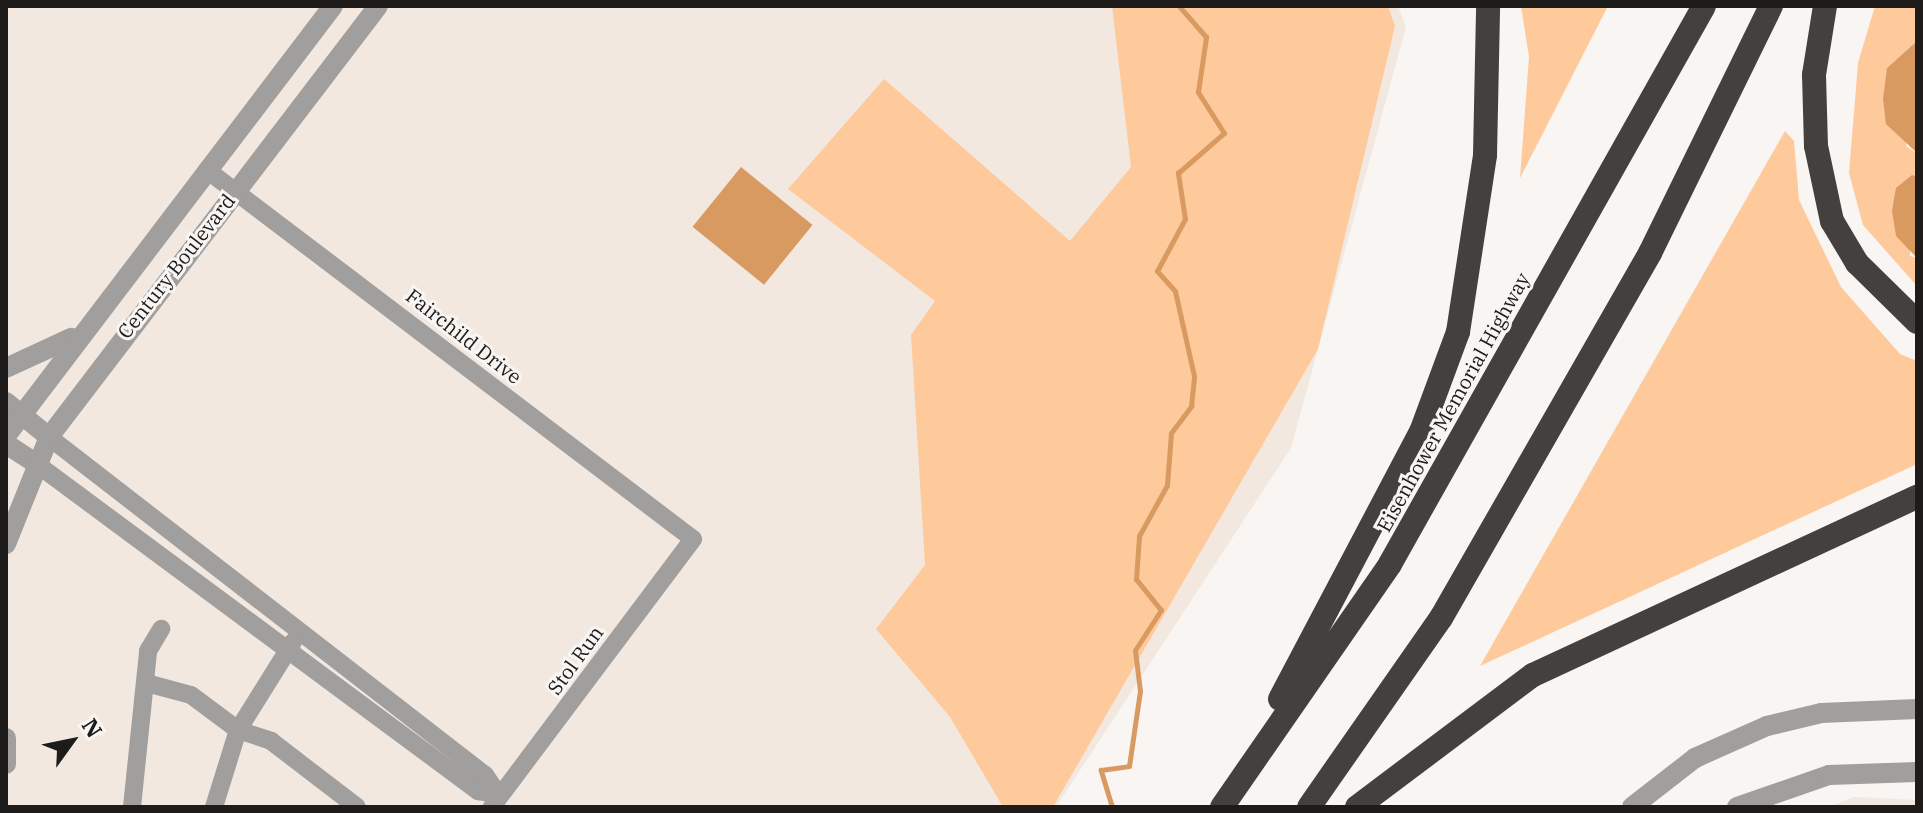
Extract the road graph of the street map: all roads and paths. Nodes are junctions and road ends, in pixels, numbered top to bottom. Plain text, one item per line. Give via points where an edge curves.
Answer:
1 (333, 6) edge
2 (378, 6) edge
3 (1488, 6) edge
4 (1704, 6) edge
5 (1771, 6) edge
6 (1825, 6) edge
7 (207, 170) junction
8 (236, 188) junction
9 (1917, 322) edge
10 (81, 331) junction
11 (6, 368) edge
12 (14, 407) edge
13 (6, 436) edge
14 (49, 437) junction
15 (6, 444) edge
16 (34, 462) junction
17 (1917, 497) edge
18 (693, 539) joint
19 (6, 544) edge
20 (161, 629) dead end
21 (297, 633) junction
22 (288, 653) junction
23 (150, 684) junction
24 (1917, 709) edge
25 (238, 730) junction
26 (6, 738) edge
27 (6, 764) edge
28 (1917, 772) edge
29 (495, 800) edge
30 (132, 807) edge
31 (214, 807) edge
32 (357, 807) edge
33 (1221, 807) edge
34 (1309, 807) edge
35 (1357, 807) edge
36 (1632, 807) edge
37 (1737, 807) edge

1 - 7 street, Century Boulevard
2 - 8 street, Century Boulevard
3 - 33 highway via 1485,155 1458,332 1407,460
4 - 33 highway, Eisenhower Memorial Highway via 1390,564
5 - 34 highway via 1650,253 1457,591
6 - 9 highway via 1814,75 1815,132 1832,221 1857,263
7 - 8 street, Fairchild Drive
7 - 10 street, Century Boulevard
8 - 14 street, Century Boulevard
8 - 18 street, Fairchild Drive
10 - 11 street via 43,356
10 - 12 street, Century Boulevard
12 - 13 street, Century Boulevard
12 - 14 street
14 - 16 street, Century Boulevard
14 - 21 street
15 - 16 street
16 - 19 street, Century Boulevard
16 - 22 street
17 - 35 highway via 1533,675
18 - 29 street, Stol Run
20 - 23 street via 148,651
21 - 22 street
21 - 29 street via 485,775
22 - 25 street
22 - 29 street
23 - 25 street via 191,695
23 - 30 street
24 - 36 street via 1821,713 1767,726 1695,758
25 - 31 street
25 - 32 street via 271,741
26 - 27 street
28 - 37 street via 1829,775

